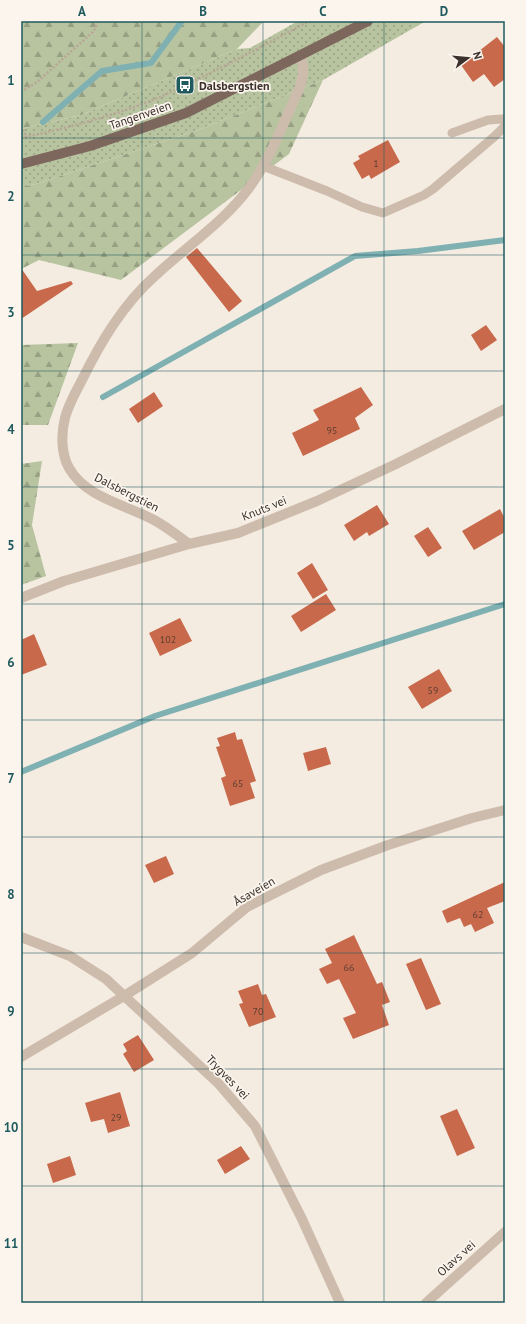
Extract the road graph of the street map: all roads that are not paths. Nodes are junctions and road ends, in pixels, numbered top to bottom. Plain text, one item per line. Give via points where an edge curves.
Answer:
1 (368, 21) edge
2 (302, 55) junction
3 (505, 122) edge
4 (452, 133) dead end
5 (21, 164) edge
6 (263, 166) junction
7 (505, 409) edge
8 (189, 544) junction
9 (21, 598) edge
10 (505, 810) edge
11 (21, 937) edge
12 (124, 996) junction
13 (21, 1057) edge
14 (505, 1232) edge
15 (340, 1303) edge
16 (426, 1303) edge

1 - 2 main road, Tangenveien
2 - 5 main road, Tangenveien via 186,113 90,146
2 - 6 street, Dalsbergstien via 303,74 300,88
3 - 4 lane via 502,119 488,120
3 - 6 lane via 505,126 495,136 433,189 383,213 362,207
6 - 8 street, Dalsbergstien via 231,209 155,275 120,313 91,362 65,417 63,450 73,474 91,490 154,519
7 - 8 street, Knuts vei via 396,464 317,500 238,533
8 - 9 street, Knuts vei via 64,581
10 - 12 street, Åsaveien via 388,845 321,870 247,907 192,953
11 - 12 street, Trygves vei via 70,956 106,979
12 - 13 street, Åsaveien
12 - 15 street, Trygves vei via 218,1083 255,1126 302,1219
14 - 16 street, Olavs vei

